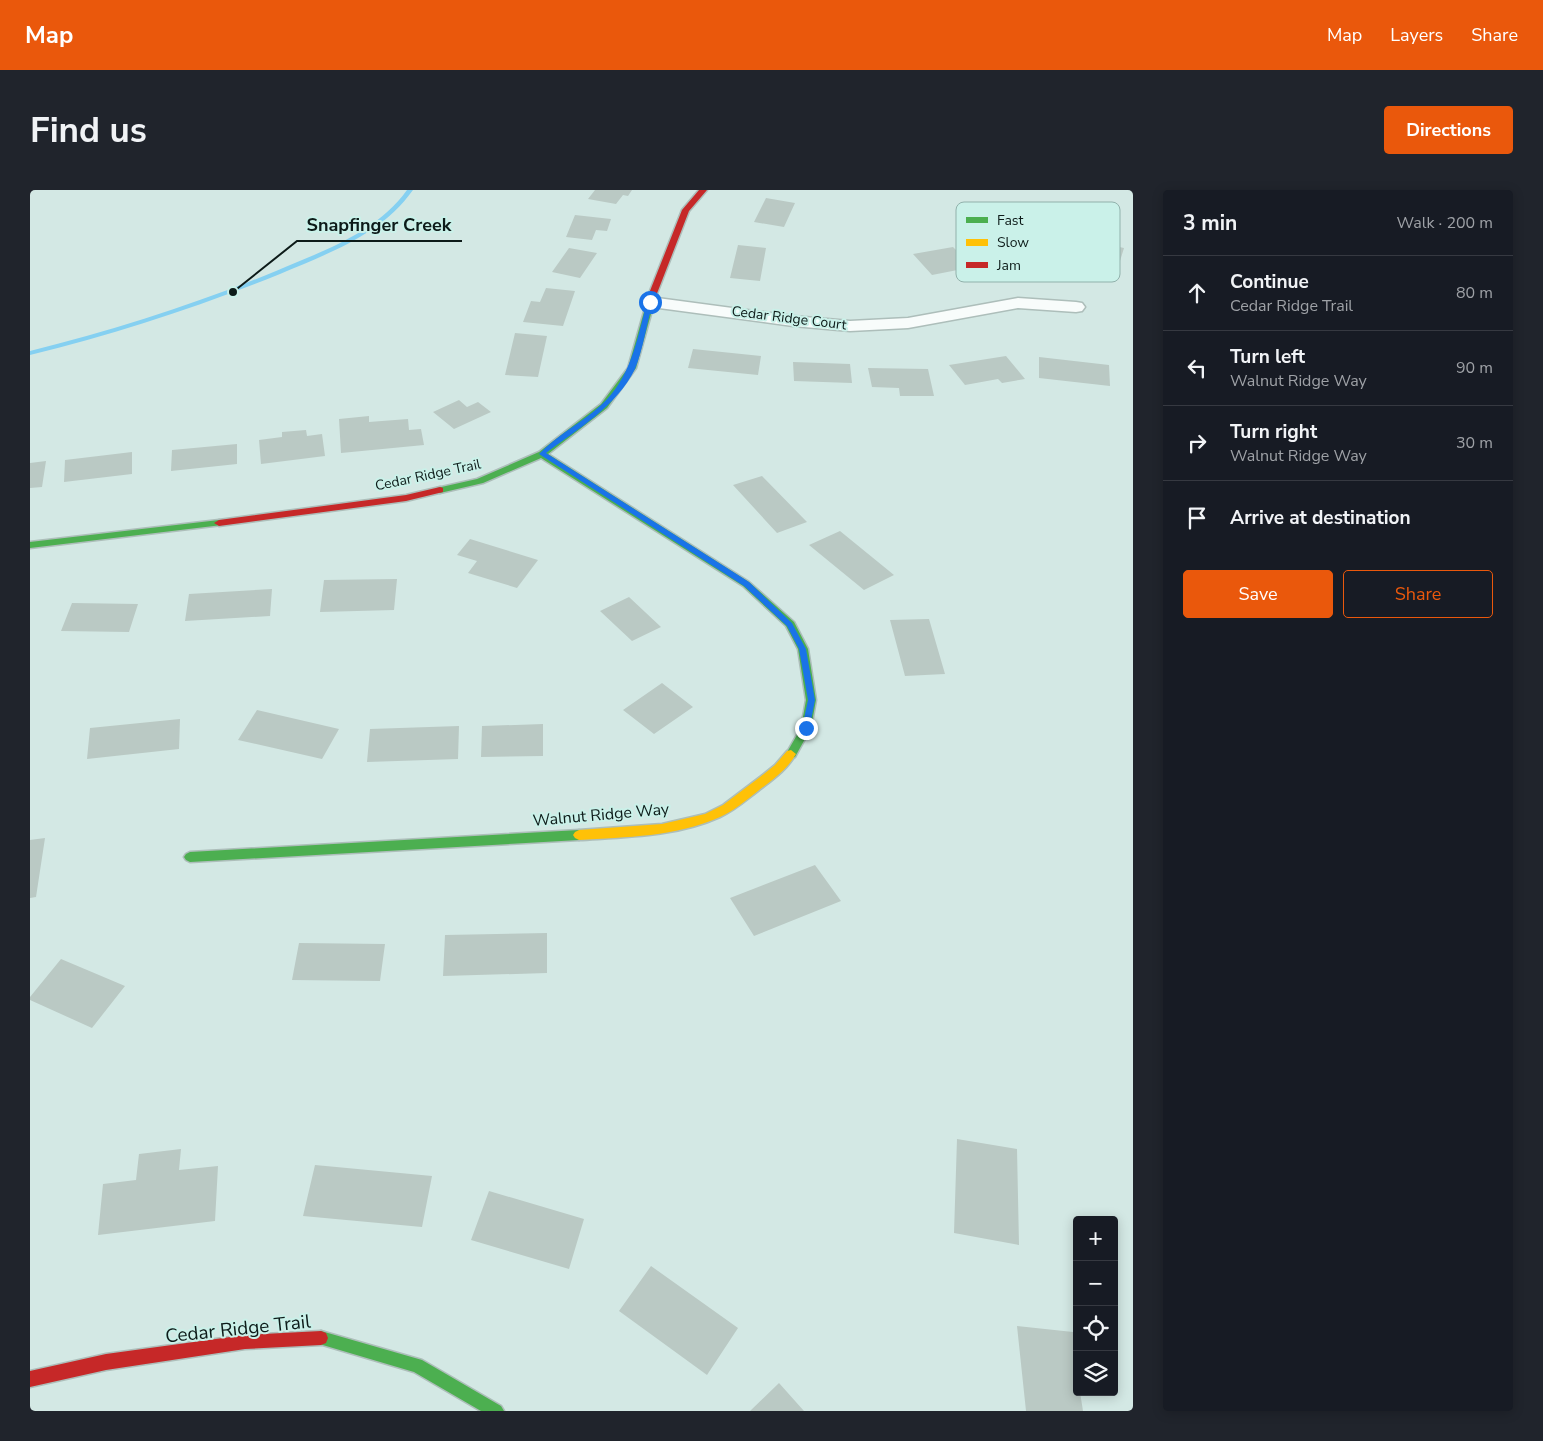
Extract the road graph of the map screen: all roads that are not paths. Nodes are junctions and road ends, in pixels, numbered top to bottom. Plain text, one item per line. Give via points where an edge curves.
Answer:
1 (703, 190) edge
2 (650, 302) junction
3 (1076, 306) dead end
4 (542, 454) junction
5 (30, 545) edge
6 (190, 857) dead end
7 (30, 1379) edge
8 (496, 1411) edge

1 - 2 street, Cedar Ridge Trail via 686,210
2 - 3 street, Cedar Ridge Court via 850,326 908,322 1018,303
2 - 4 street, Cedar Ridge Trail via 632,368 623,383 604,406
4 - 5 street, Cedar Ridge Trail via 480,481 406,498
4 - 6 street, Walnut Ridge Way via 746,584 790,624 803,649 811,700 806,728 790,756 776,772 732,805 709,817 674,826
7 - 8 street, Cedar Ridge Trail via 106,1362 235,1344 321,1338 417,1365

